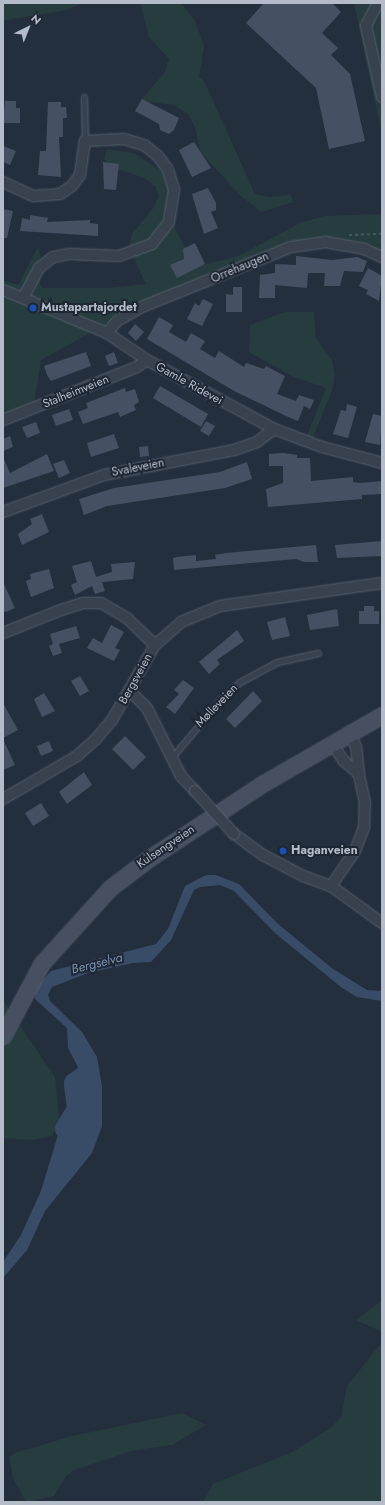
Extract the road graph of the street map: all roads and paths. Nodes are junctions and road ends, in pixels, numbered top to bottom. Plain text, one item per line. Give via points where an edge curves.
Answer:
1 (378, 3) edge
2 (84, 97) dead end
3 (382, 97) edge
4 (86, 141) junction
5 (3, 182) edge
6 (382, 257) edge
7 (3, 290) edge
8 (23, 298) junction
9 (107, 333) junction
10 (147, 360) junction
11 (3, 420) edge
12 (274, 430) junction
13 (382, 463) edge
14 (3, 512) edge
15 (382, 583) edge
16 (3, 634) edge
17 (155, 645) junction
18 (318, 653) dead end
19 (130, 690) junction
20 (382, 715) edge
21 (349, 732) junction
22 (331, 742) junction
23 (171, 758) junction
24 (359, 774) junction
25 (3, 799) edge
26 (331, 886) junction
27 (382, 923) edge
28 (3, 1036) edge

1 - 3 street via 366,26
2 - 4 lane
4 - 5 street via 80,175 64,192 51,197 33,196
4 - 8 street via 129,140 158,156 168,170 174,190 169,222 152,244 131,254 53,257 39,268
6 - 9 street, Orrehaugen via 364,249 325,242 290,247 144,306 117,321
7 - 8 street, Gamle Ridevei
8 - 9 street, Gamle Ridevei
9 - 10 street, Gamle Ridevei
10 - 11 street, Stalheimveien via 137,367
10 - 12 street, Gamle Ridevei
12 - 13 street, Gamle Ridevei via 322,447
12 - 14 street, Svaleveien via 257,442 234,450 104,475
15 - 17 street, Bergsveien via 220,606 181,622
16 - 17 street via 83,603 101,603 127,618
17 - 19 street, Bergsveien
18 - 23 lane, Mølleveien via 277,662 240,682 222,698
19 - 23 street via 147,708
19 - 25 street, Bergsveien via 112,720 77,756
20 - 21 main road, Kulsengveien
21 - 22 main road, Kulsengveien
21 - 24 street via 358,758
22 - 24 street via 344,761
22 - 28 main road, Kulsengveien via 204,822 110,888 42,964
23 - 26 street, bridge via 234,834 253,849 303,876
24 - 26 street via 365,803 364,827 355,851
26 - 27 street

